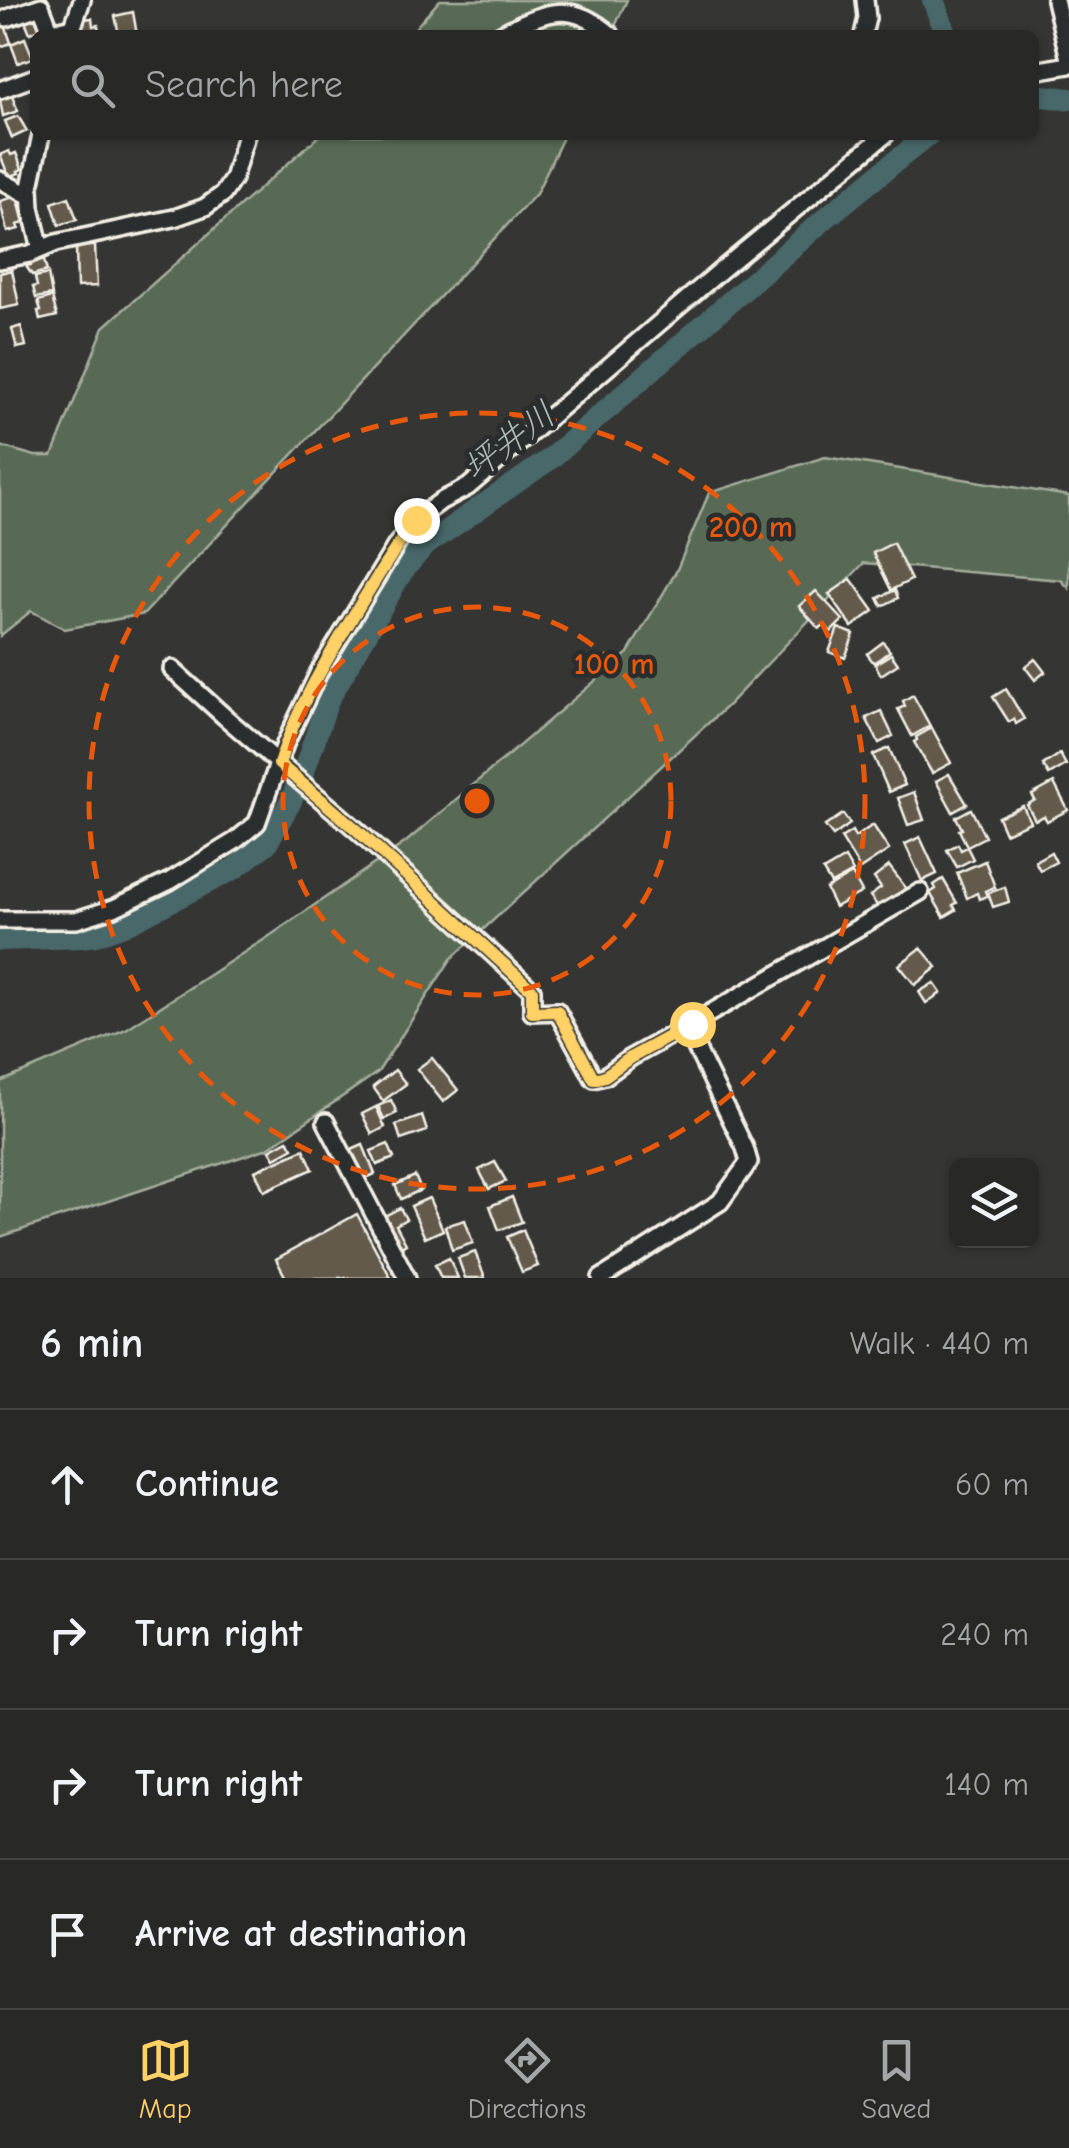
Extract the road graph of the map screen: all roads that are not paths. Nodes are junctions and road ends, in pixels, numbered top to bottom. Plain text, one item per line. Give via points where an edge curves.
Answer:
1 (82, 0) edge
2 (864, 0) edge
3 (1055, 0) edge
4 (7, 18) dead end
5 (50, 30) edge
6 (71, 30) edge
7 (508, 30) edge
8 (607, 30) edge
9 (864, 30) edge
10 (1069, 62) edge
11 (1039, 70) edge
12 (30, 79) edge
13 (0, 90) edge
14 (40, 140) edge
15 (245, 140) edge
16 (879, 140) edge
17 (0, 180) edge
18 (30, 196) junction
19 (41, 249) junction
20 (0, 260) edge
21 (172, 668) dead end
22 (284, 768) junction
23 (920, 892) dead end
24 (0, 920) edge
25 (686, 1027) junction
26 (326, 1122) dead end
27 (407, 1278) edge
28 (601, 1278) edge

1 - 6 street
2 - 9 street
3 - 10 street
4 - 5 street via 41,6
7 - 8 street via 565,3 582,7
10 - 11 street
12 - 13 street
14 - 18 street
15 - 19 street via 233,179 205,208
16 - 22 street via 468,486 416,520 319,672 285,744
17 - 18 street
18 - 19 street
19 - 20 street
21 - 22 street
22 - 24 street via 257,823 170,881 76,920
22 - 25 street via 532,990 532,1012 557,1011 594,1079
23 - 25 street
25 - 28 street via 748,1162 720,1202
26 - 27 street

